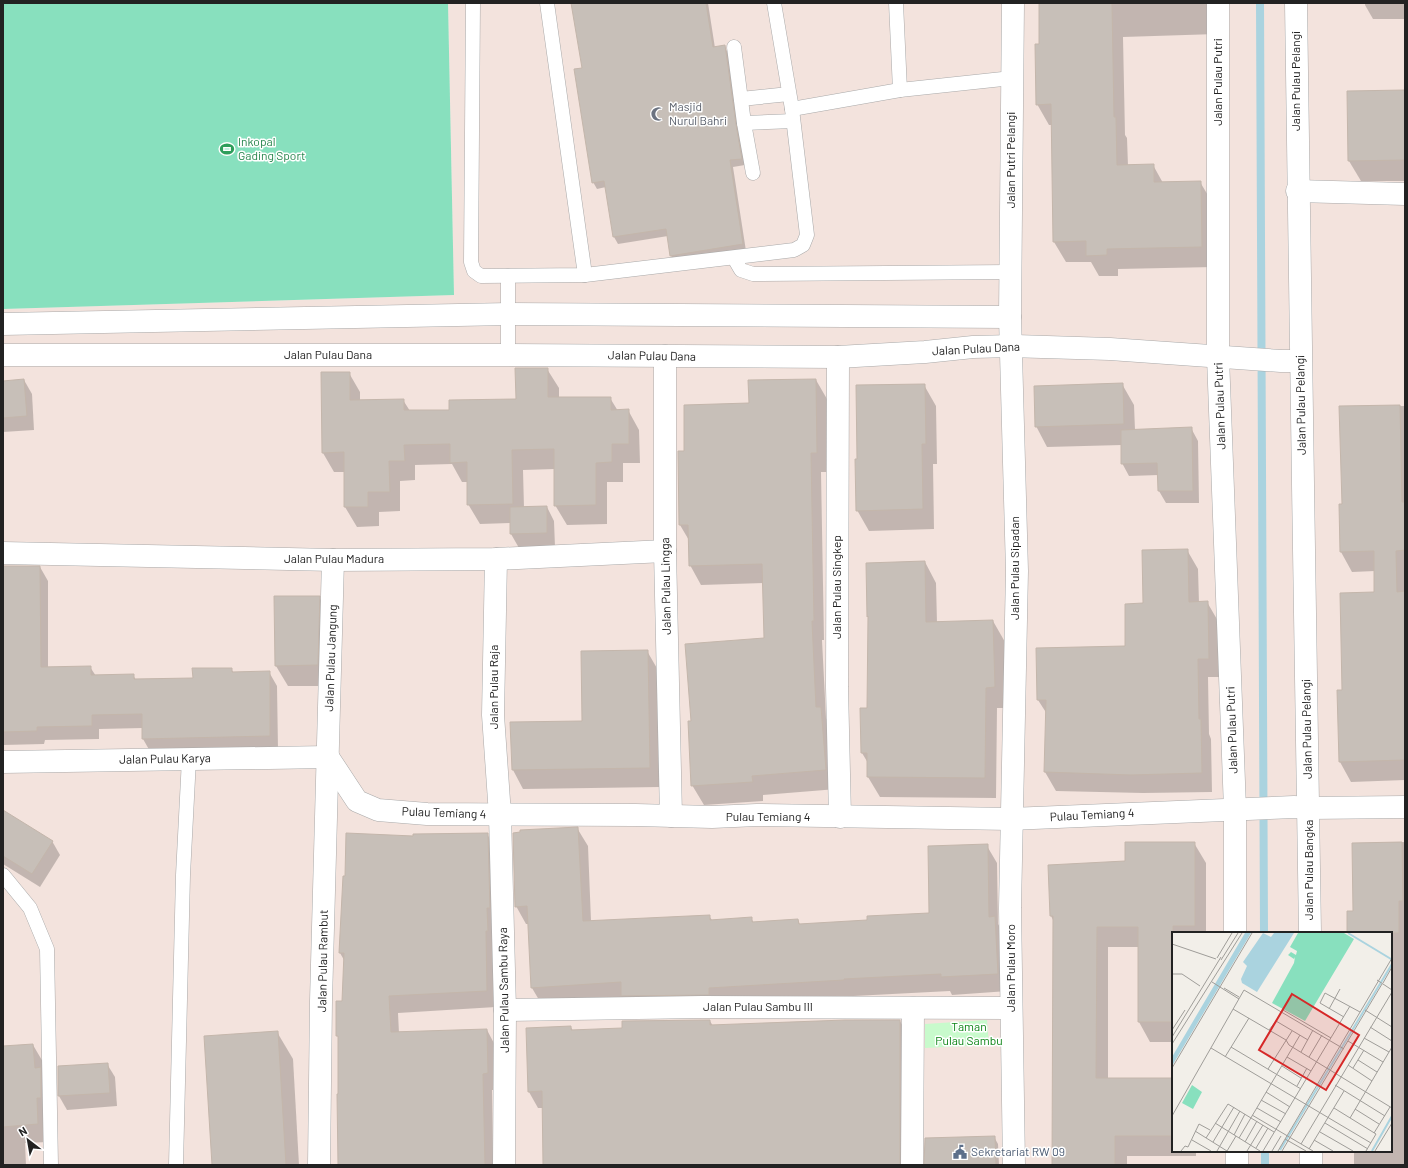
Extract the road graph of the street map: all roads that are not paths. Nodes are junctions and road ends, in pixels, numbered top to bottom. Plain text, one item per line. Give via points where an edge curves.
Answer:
1 (473, 3) edge
2 (547, 3) edge
3 (774, 3) edge
4 (896, 3) edge
5 (1013, 3) edge
6 (1218, 3) edge
7 (1296, 3) edge
8 (734, 47) dead end
9 (1012, 78) junction
10 (900, 90) junction
11 (789, 94) junction
12 (741, 99) junction
13 (792, 115) junction
14 (744, 123) junction
15 (753, 173) dead end
16 (1297, 191) junction
17 (1405, 194) edge
18 (734, 258) junction
19 (1011, 272) junction
20 (585, 275) junction
21 (508, 276) junction
22 (509, 314) junction
23 (1010, 317) junction
24 (3, 324) edge
25 (1012, 346) junction
26 (3, 355) edge
27 (508, 355) junction
28 (665, 356) junction
29 (838, 357) junction
30 (1218, 358) junction
31 (1290, 361) junction
32 (665, 551) junction
33 (3, 553) edge
34 (496, 559) junction
35 (333, 560) junction
36 (328, 757) junction
37 (189, 759) junction
38 (3, 762) edge
39 (1301, 807) junction
40 (1405, 807) edge
41 (1241, 808) junction
42 (500, 815) junction
43 (671, 816) junction
44 (840, 817) junction
45 (1011, 819) junction
46 (3, 875) edge
47 (1235, 932) edge
48 (1310, 932) edge
49 (913, 1008) junction
50 (1011, 1008) junction
51 (505, 1010) junction
52 (1237, 1152) edge
53 (1311, 1152) edge
54 (51, 1165) edge
55 (176, 1165) edge
56 (318, 1165) edge
57 (504, 1165) edge
58 (912, 1165) edge
59 (1014, 1165) edge
60 (1237, 1165) edge
61 (1311, 1165) edge

1 - 21 lane via 471,262 474,271 481,276
2 - 20 lane
3 - 11 lane
4 - 10 lane
5 - 9 street, Jalan Putri Pelangi
6 - 30 street, Jalan Pulau Putri
7 - 16 street, Jalan Pulau Pelangi
8 - 12 lane
9 - 10 lane
9 - 19 street, Jalan Putri Pelangi
10 - 13 lane
11 - 12 lane
11 - 13 lane
12 - 14 lane
13 - 14 lane
13 - 18 lane via 807,235 803,245 794,250
14 - 15 lane
16 - 17 street
16 - 31 street, Jalan Pulau Pelangi
18 - 19 lane via 741,270 753,274
18 - 20 lane
19 - 23 street, Jalan Putri Pelangi
20 - 21 lane
21 - 22 lane
22 - 23 street
22 - 24 street
22 - 27 lane
23 - 25 street, Jalan Pulau Sipadan
25 - 29 street, Jalan Pulau Dana
25 - 30 street, Jalan Pulau Dana via 1117,350
25 - 45 street, Jalan Pulau Sipadan via 1016,571
26 - 27 street, Jalan Pulau Dana
27 - 28 street, Jalan Pulau Dana
28 - 29 street, Jalan Pulau Dana
28 - 32 street, Jalan Pulau Lingga
29 - 44 street, Jalan Pulau Singkep via 837,687
30 - 31 street, Jalan Pulau Dana
30 - 41 street, Jalan Pulau Putri
31 - 39 street, Jalan Pulau Pelangi
32 - 34 street, Jalan Pulau Madura
32 - 43 street, Jalan Pulau Lingga
33 - 35 street, Jalan Pulau Madura
34 - 35 street, Jalan Pulau Madura
34 - 42 street, Jalan Pulau Raja via 493,715
35 - 36 street, Jalan Pulau Jangung
36 - 37 street, Jalan Pulau Karya
36 - 42 street, Pulau Temiang 4 via 357,801 378,810
36 - 56 street, Jalan Pulau Rambut
37 - 38 street, Jalan Pulau Karya
37 - 55 lane via 183,875
39 - 40 street, Pulau Temiang 4
39 - 41 street, Pulau Temiang 4
39 - 48 street, Jalan Pulau Bangka
41 - 45 street, Pulau Temiang 4
41 - 47 street
42 - 43 street, Pulau Temiang 4
42 - 51 street, Jalan Pulau Sambu Raya
43 - 44 street, Pulau Temiang 4
44 - 45 street, Pulau Temiang 4
45 - 50 street, Jalan Pulau Moro
46 - 54 lane via 30,908 47,949
49 - 50 street, Jalan Pulau Sambu III
49 - 51 street, Jalan Pulau Sambu III via 702,1007
49 - 58 street
50 - 59 street, Jalan Pulau Moro
51 - 57 street, Jalan Pulau Sambu Raya
52 - 60 street
53 - 61 street

